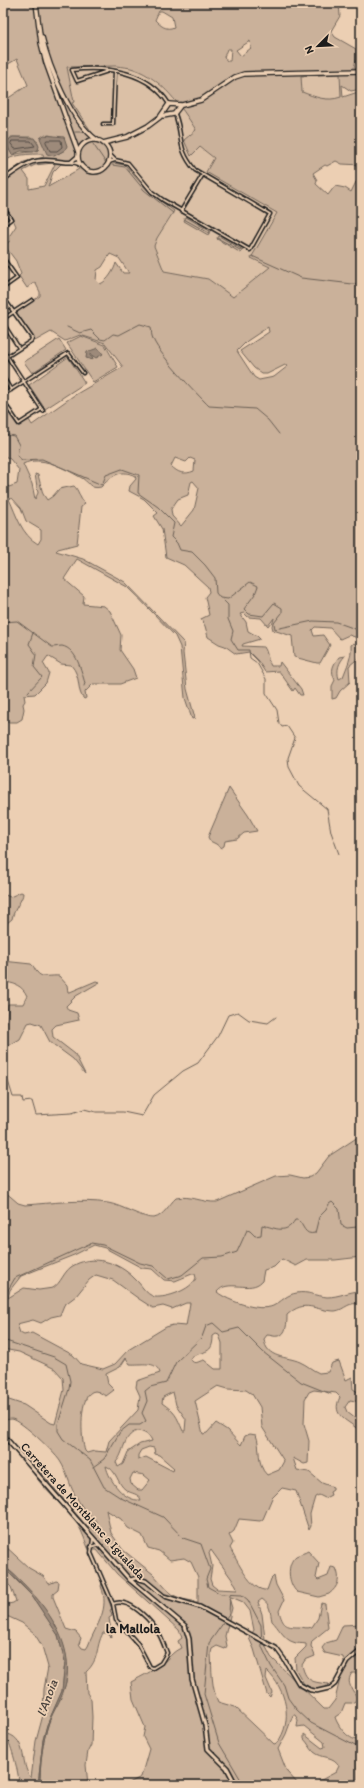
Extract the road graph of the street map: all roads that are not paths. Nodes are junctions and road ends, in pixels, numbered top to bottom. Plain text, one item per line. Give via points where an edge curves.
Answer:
1 (36, 3) edge
2 (40, 28) junction
3 (108, 71) junction
4 (115, 71) junction
5 (361, 71) edge
6 (169, 104) junction
7 (177, 106) junction
8 (167, 109) junction
9 (170, 114) junction
10 (174, 114) junction
11 (160, 117) junction
12 (103, 124) dead end
13 (97, 140) junction
14 (112, 141) junction
15 (103, 143) junction
16 (109, 150) junction
17 (78, 154) junction
18 (110, 156) junction
19 (115, 160) junction
20 (71, 162) junction
21 (110, 162) junction
22 (79, 164) junction
23 (202, 175) junction
24 (3, 180) edge
25 (3, 207) edge
26 (181, 211) junction
27 (3, 225) edge
28 (3, 258) edge
29 (3, 287) edge
30 (3, 297) edge
31 (32, 300) dead end
32 (13, 312) junction
33 (3, 319) edge
34 (3, 323) edge
35 (19, 348) junction
36 (3, 350) edge
37 (7, 356) junction
38 (3, 359) edge
39 (83, 373) dead end
40 (3, 377) edge
41 (24, 382) junction
42 (11, 390) junction
43 (3, 395) edge
44 (3, 400) edge
45 (3, 1435) edge
46 (96, 1542) junction
47 (92, 1546) junction
48 (130, 1580) junction
49 (113, 1604) junction
50 (361, 1650) edge
51 (236, 1785) edge

1 - 2 main road
2 - 13 main road via 50,64 63,94 91,136
2 - 17 main road via 46,63
3 - 3 street via 98,70 72,70 77,81
3 - 4 street
4 - 6 street via 138,76 147,81
4 - 12 street via 113,124
5 - 7 main road via 244,74 234,77 201,100
6 - 7 main road
6 - 8 main road
7 - 10 main road
8 - 9 main road
8 - 11 main road
9 - 10 main road
9 - 11 main road
10 - 23 street via 184,153
11 - 14 main road via 131,135
13 - 15 main road
13 - 17 main road via 86,142
14 - 15 main road
14 - 16 main road
15 - 16 main road
16 - 18 main road
17 - 20 street
17 - 22 main road
18 - 19 street
18 - 21 main road
19 - 21 street
19 - 26 street via 128,163 152,192
20 - 22 street
20 - 24 street via 32,161
21 - 22 main road via 97,173 88,172
23 - 26 street
23 - 26 street via 270,214 250,250
25 - 27 street via 11,219
28 - 29 street via 17,278
30 - 32 street
31 - 32 street
32 - 33 street
32 - 35 street via 32,338
34 - 35 street
35 - 37 street
36 - 37 street
37 - 38 street
37 - 41 street
39 - 41 street via 68,353
40 - 42 street
41 - 42 street
41 - 44 street via 42,410 19,424
42 - 43 street
45 - 46 main road, Carretera de Montblanc a Igualada
46 - 47 street
46 - 47 street
46 - 48 main road, Carretera de Montblanc a Igualada
47 - 49 street via 91,1553
48 - 50 street via 136,1578 146,1581 164,1596 195,1604 271,1645 280,1653 299,1684 310,1690 330,1688 347,1662
48 - 51 main road, Carretera de Montblanc a Igualada via 185,1626 189,1639 192,1679 205,1725 208,1749 227,1768
49 - 49 street via 116,1620 138,1644 147,1663 153,1668 161,1663 167,1653 156,1629 126,1602 119,1601

